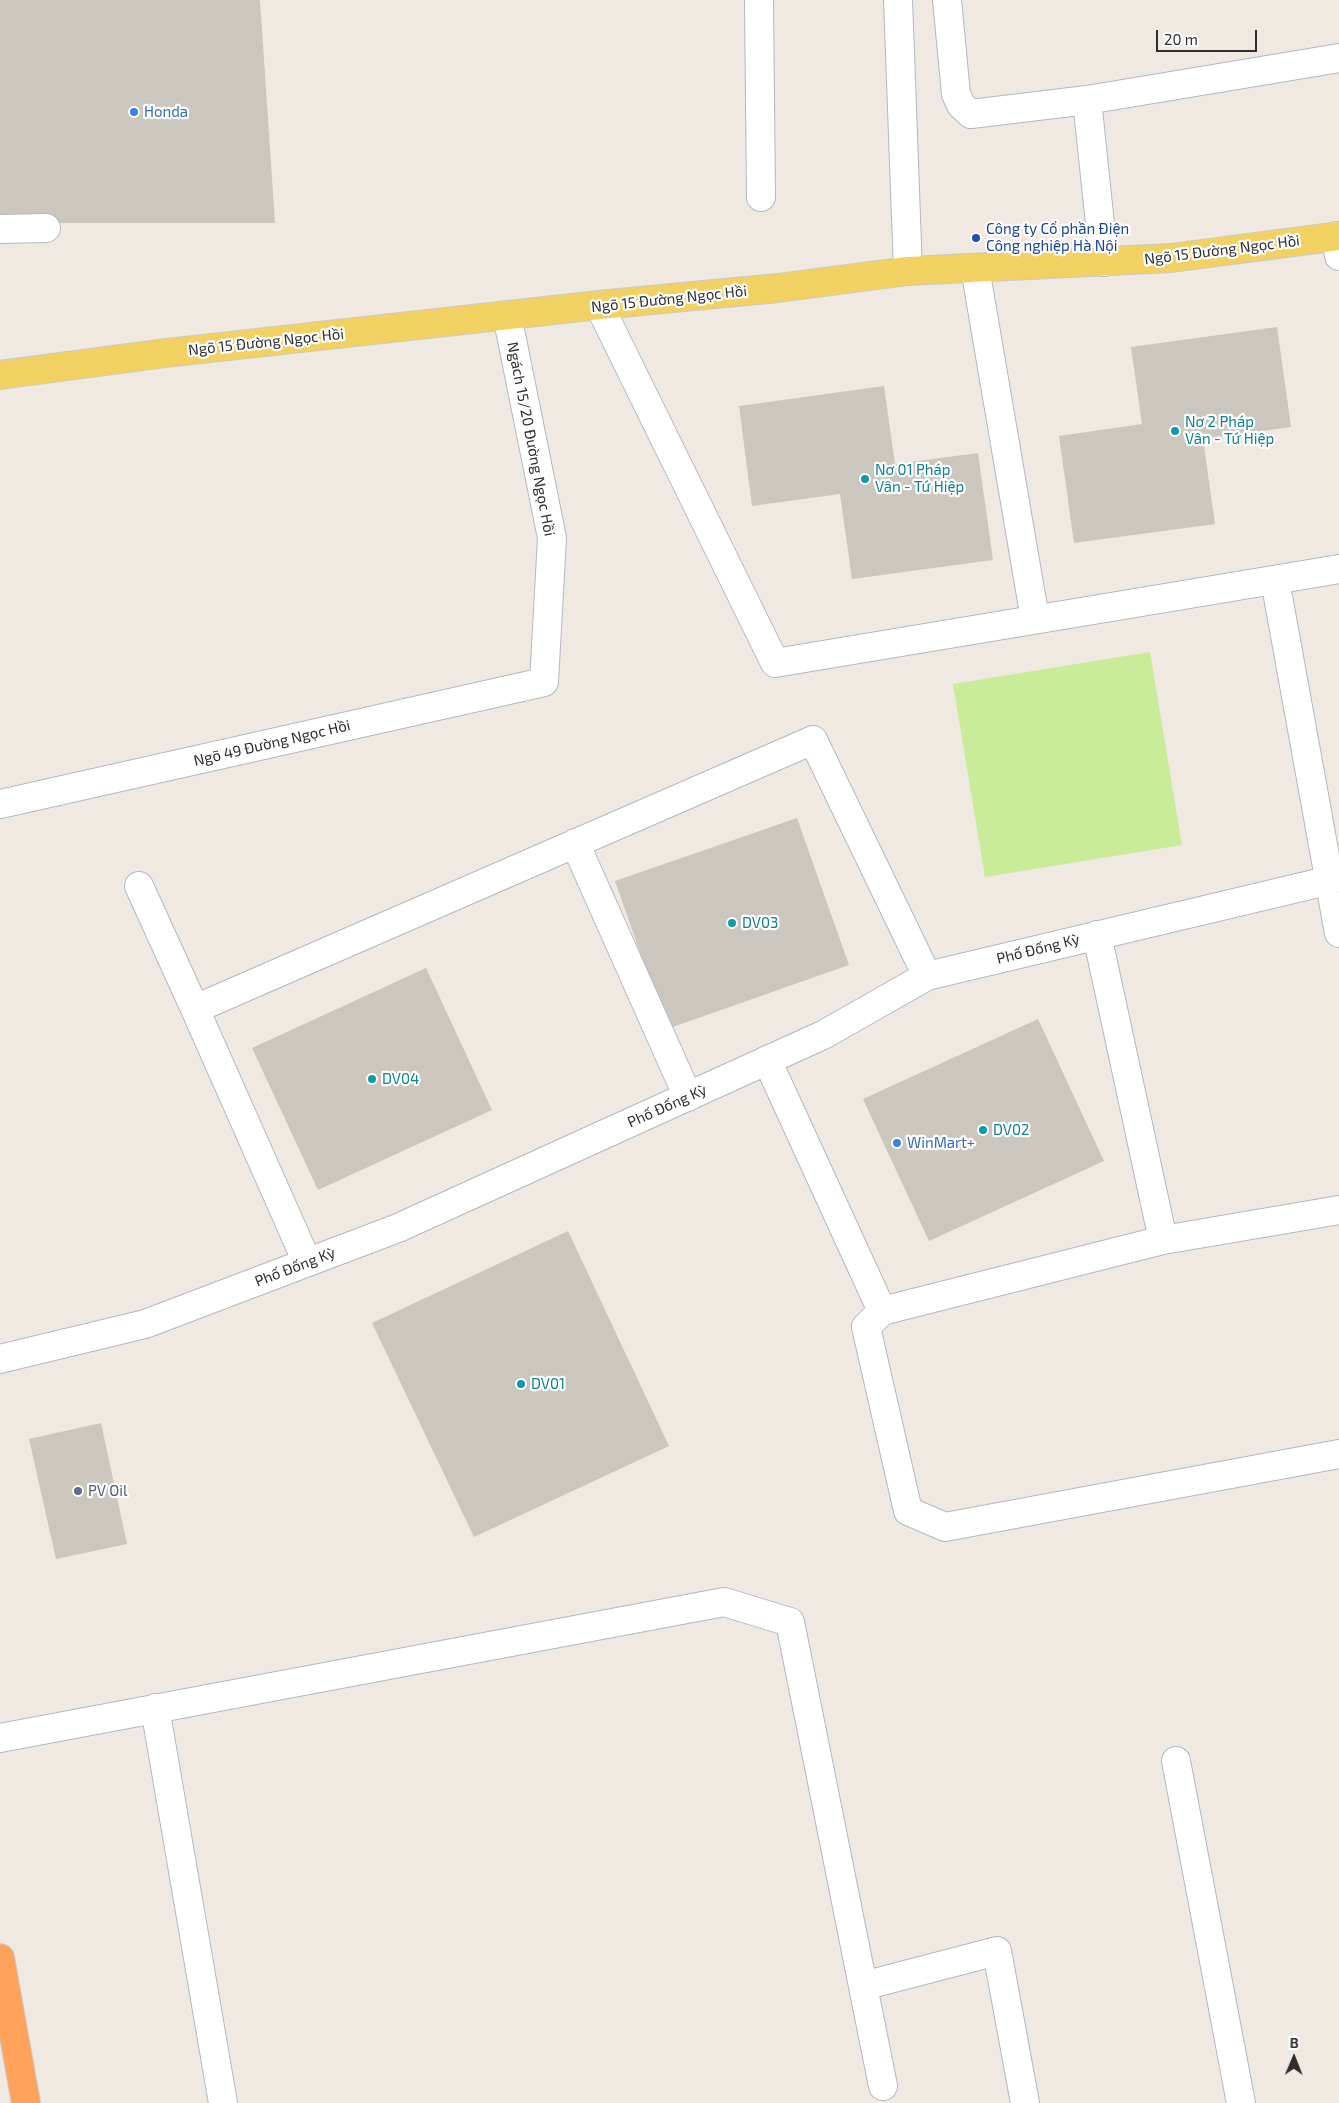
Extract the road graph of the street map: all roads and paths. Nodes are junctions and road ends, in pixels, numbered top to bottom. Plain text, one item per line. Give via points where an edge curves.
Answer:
1 (759, 0) edge
2 (898, 0) edge
3 (947, 0) edge
4 (1339, 58) edge
5 (1087, 100) junction
6 (761, 197) dead end
7 (46, 228) dead end
8 (0, 229) edge
9 (1338, 243) edge
10 (1104, 262) junction
11 (976, 268) junction
12 (908, 271) junction
13 (598, 305) junction
14 (507, 315) junction
15 (0, 375) edge
16 (1339, 569) edge
17 (1275, 580) junction
18 (1035, 619) junction
19 (544, 682) joint
20 (0, 804) edge
21 (575, 843) junction
22 (1334, 878) edge
23 (138, 886) dead end
24 (1339, 934) edge
25 (1097, 935) junction
26 (927, 976) junction
27 (195, 1009) junction
28 (767, 1060) junction
29 (688, 1097) junction
30 (1339, 1210) edge
31 (1163, 1240) junction
32 (307, 1262) junction
33 (882, 1311) junction
34 (0, 1359) edge
35 (1339, 1454) edge
36 (155, 1708) junction
37 (0, 1738) edge
38 (1176, 1761) dead end
39 (0, 1958) edge
40 (863, 1986) junction
41 (883, 2086) dead end
42 (26, 2103) edge
43 (223, 2103) edge
44 (1025, 2103) edge
45 (1241, 2103) edge

1 - 6 street
2 - 12 street
3 - 5 street via 956,94 961,105 971,114
4 - 5 street
5 - 10 street
7 - 8 street
9 - 10 main road, Ngõ 15 Đường Ngọc Hồi
10 - 11 main road, Ngõ 15 Đường Ngọc Hồi
11 - 12 main road, Ngõ 15 Đường Ngọc Hồi
11 - 18 street
12 - 13 main road, Ngõ 15 Đường Ngọc Hồi via 778,288
13 - 14 main road, Ngõ 15 Đường Ngọc Hồi
13 - 18 street via 775,663
14 - 15 main road, Ngõ 15 Đường Ngọc Hồi
14 - 19 street, Ngách 15/20 Đường Ngọc Hồi via 552,538
16 - 17 street
17 - 18 street
17 - 22 street
19 - 20 street, Ngõ 49 Đường Ngọc Hồi
21 - 26 street via 813,740
21 - 27 street
21 - 29 street
22 - 24 street
22 - 25 street, Phố Đống Kỳ
23 - 27 street
25 - 26 street, Phố Đống Kỳ
25 - 31 street
26 - 28 street, Phố Đống Kỳ via 823,1035
27 - 32 street
28 - 29 street, Phố Đống Kỳ
28 - 33 street
29 - 32 street, Phố Đống Kỳ via 398,1228
30 - 31 street
31 - 33 street
32 - 34 street, Phố Đống Kỳ via 145,1324
33 - 35 street via 866,1327 908,1511 945,1527
36 - 37 street
36 - 40 street via 724,1602 790,1622
36 - 43 street
38 - 45 street
39 - 42 highway
40 - 41 street
40 - 44 street via 997,1951

